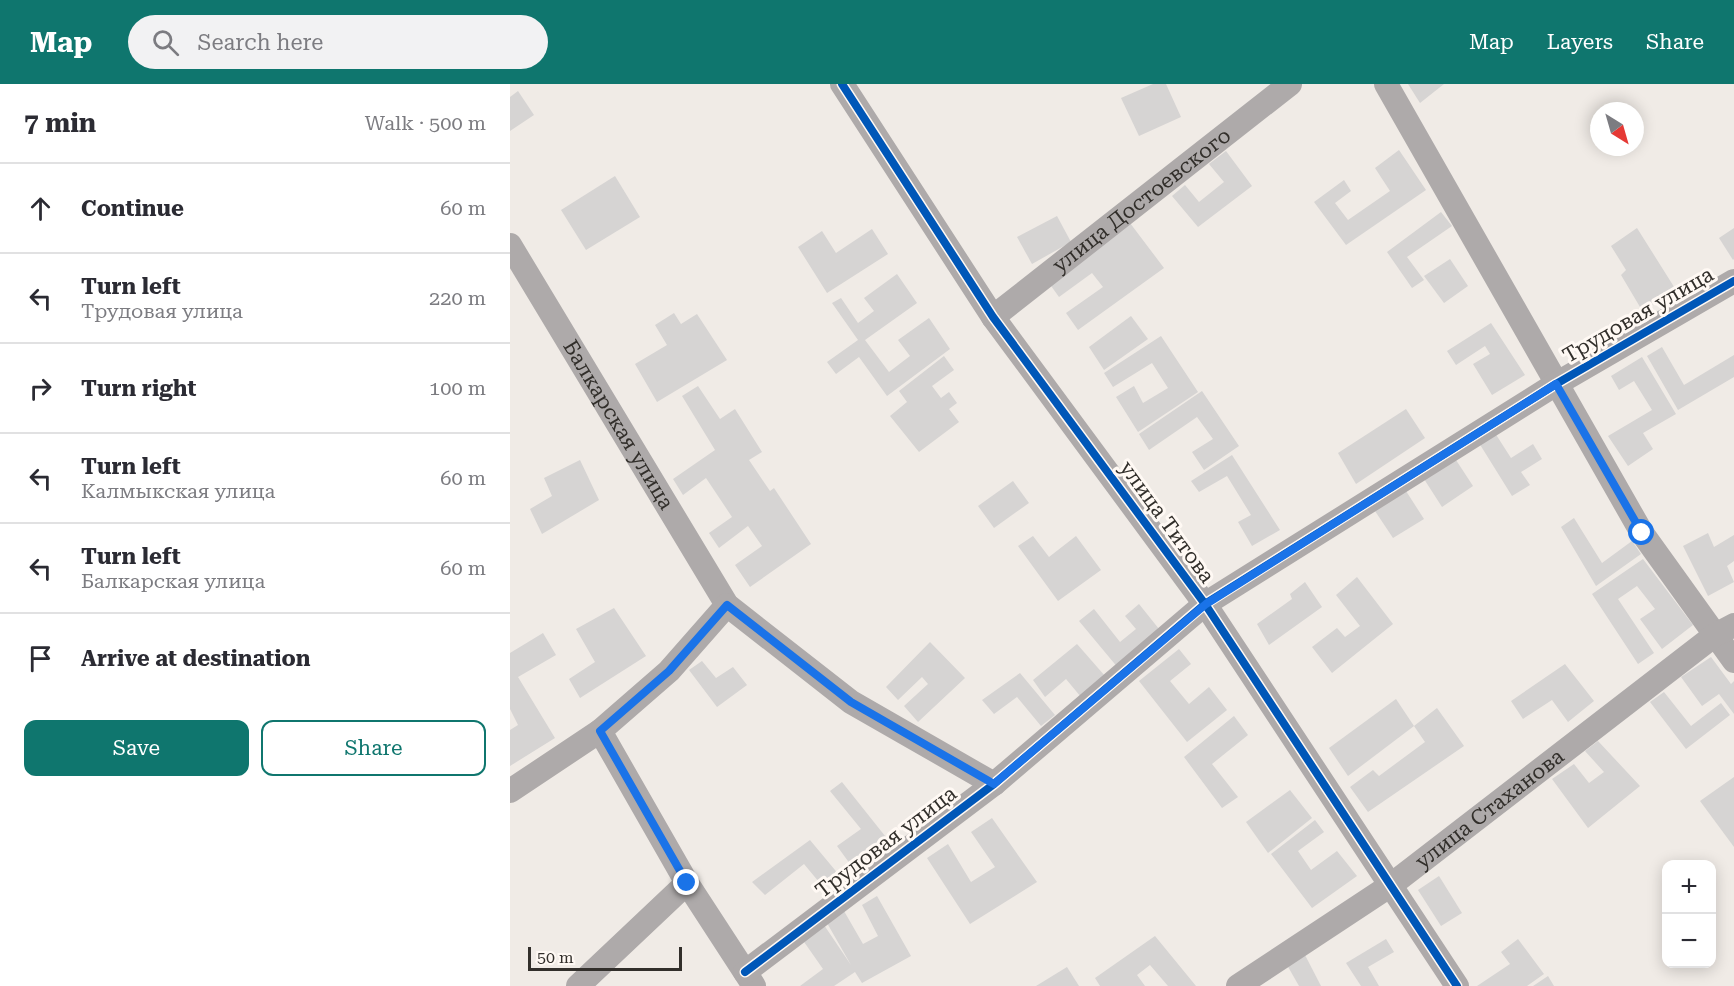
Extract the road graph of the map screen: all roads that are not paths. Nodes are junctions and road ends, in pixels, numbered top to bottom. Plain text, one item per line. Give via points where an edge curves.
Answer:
1 (842, 84) edge
2 (1290, 84) edge
3 (1386, 84) edge
4 (510, 246) edge
5 (1734, 281) edge
6 (993, 317) junction
7 (1556, 384) junction
8 (1206, 604) junction
9 (727, 605) junction
10 (1725, 630) edge
11 (1734, 661) edge
12 (600, 731) junction
13 (994, 784) junction
14 (510, 791) edge
15 (687, 883) junction
16 (1391, 885) junction
17 (750, 979) edge
18 (578, 986) edge
19 (1238, 986) edge
20 (1457, 986) edge

1 - 6 street, улица Титова
2 - 6 street, улица Достоевского
3 - 7 street
4 - 9 street, Балкарская улица
5 - 7 street, Трудовая улица
6 - 8 street, улица Титова
7 - 8 street, Трудовая улица
7 - 10 street via 1642,533
8 - 13 street, Трудовая улица
8 - 16 street, улица Титова
9 - 12 street via 669,671
9 - 13 street via 851,702
10 - 11 street
10 - 16 street, улица Стаханова
12 - 14 street
12 - 15 street
13 - 17 street, Трудовая улица
15 - 17 street
15 - 18 street
16 - 19 street, улица Стаханова
16 - 20 street, улица Титова

